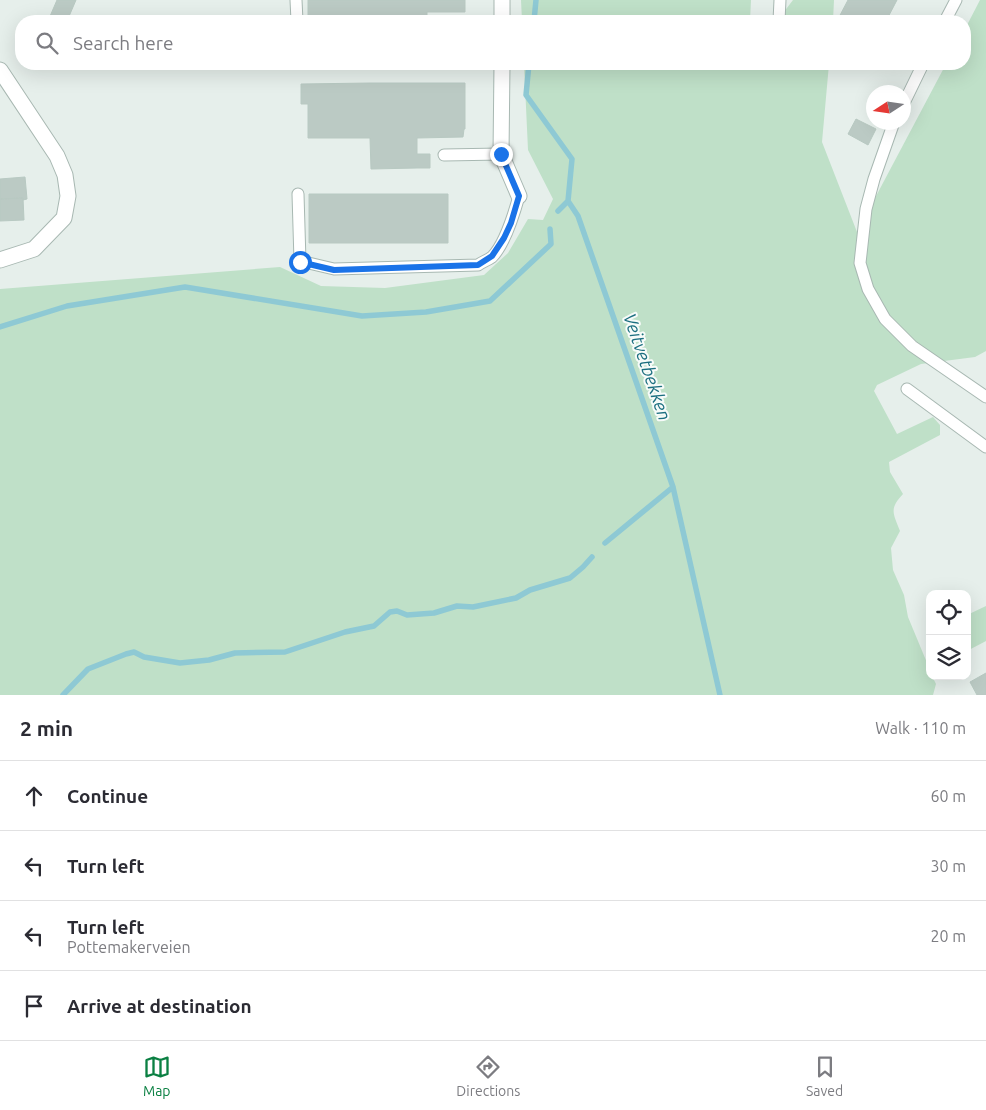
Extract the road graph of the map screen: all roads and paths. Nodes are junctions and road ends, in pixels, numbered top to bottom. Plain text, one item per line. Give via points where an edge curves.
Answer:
1 (296, 0) edge
2 (502, 0) edge
3 (780, 0) edge
4 (956, 0) edge
5 (297, 15) edge
6 (502, 15) edge
7 (779, 15) edge
8 (948, 15) edge
9 (0, 70) edge
10 (502, 70) edge
11 (920, 70) edge
12 (911, 89) edge
13 (891, 130) edge
14 (501, 154) junction
15 (444, 155) dead end
16 (298, 194) dead end
17 (519, 196) joint
18 (0, 260) edge
19 (907, 389) dead end
20 (986, 396) edge
21 (986, 447) edge

1 - 5 lane
2 - 6 street
3 - 7 lane
4 - 8 lane
9 - 18 street via 57,156 65,175 68,196 64,218 34,249
10 - 14 street
11 - 12 lane
13 - 20 lane via 866,209 860,263 868,289 885,319 912,346
14 - 15 lane
14 - 17 street
16 - 17 lane via 300,262 334,270 478,265 492,256 504,238
19 - 21 lane

